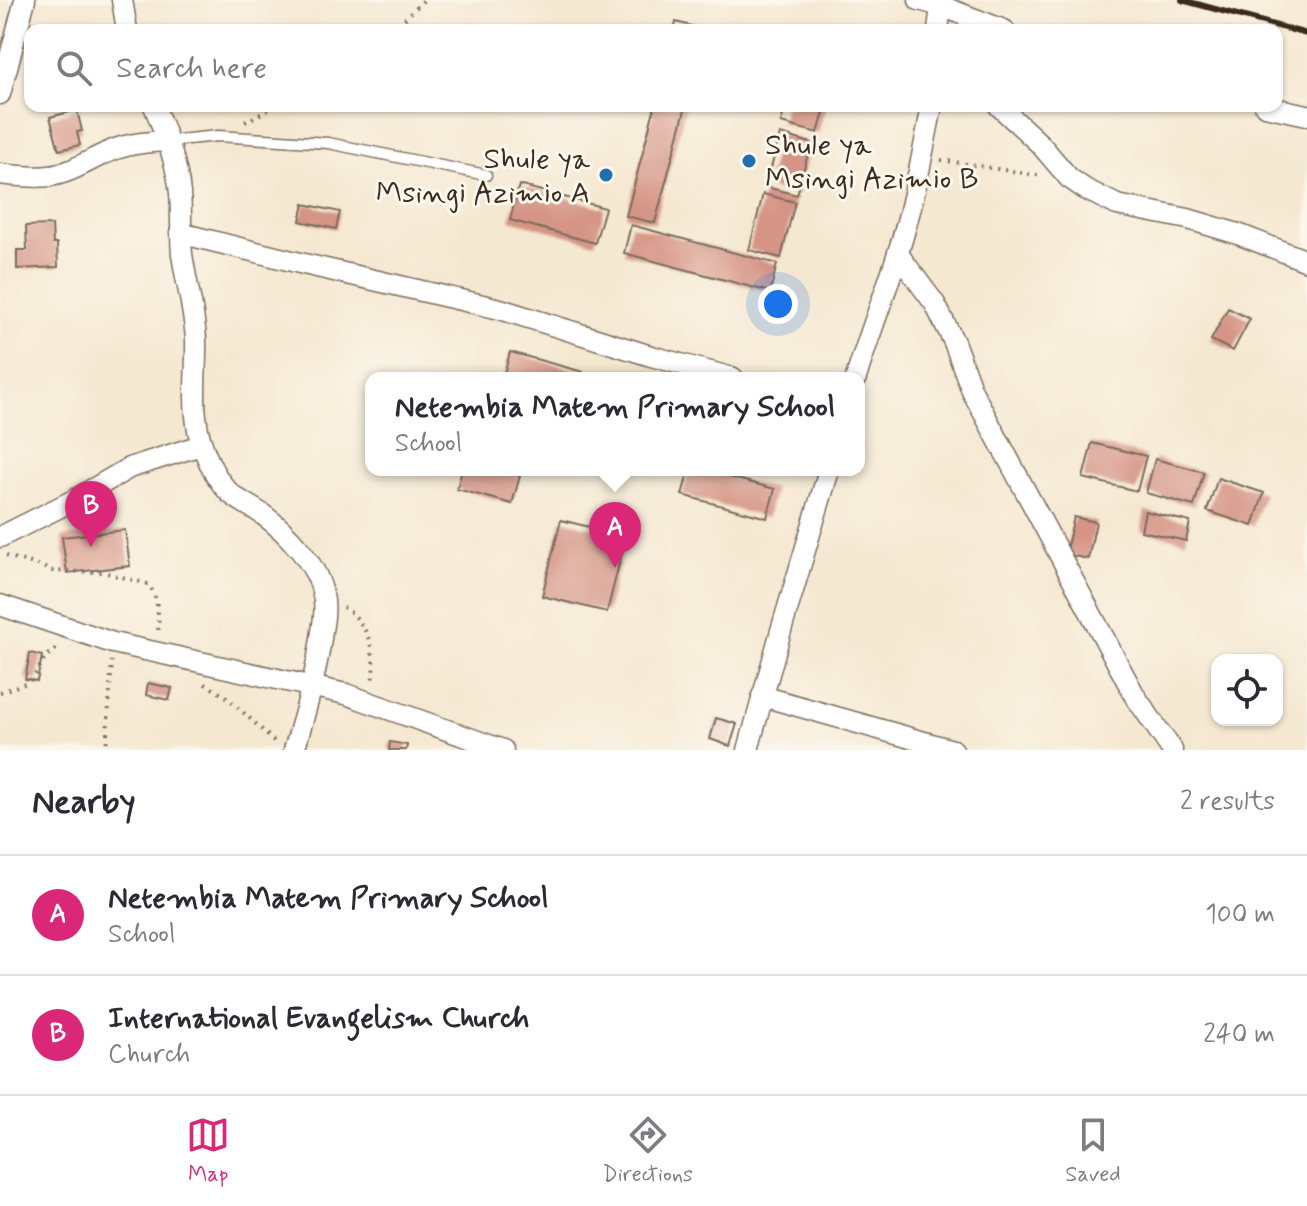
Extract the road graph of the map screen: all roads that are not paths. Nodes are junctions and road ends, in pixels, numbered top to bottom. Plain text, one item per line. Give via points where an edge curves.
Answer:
1 (25, 0) edge
2 (122, 0) edge
3 (919, 0) edge
4 (941, 6) junction
5 (126, 24) edge
6 (939, 24) edge
7 (988, 24) edge
8 (0, 94) edge
9 (1283, 110) edge
10 (156, 112) edge
11 (931, 112) edge
12 (1005, 112) edge
13 (1307, 115) edge
14 (168, 141) junction
15 (0, 174) edge
16 (486, 175) dead end
17 (180, 233) junction
18 (898, 254) junction
19 (1307, 261) edge
20 (711, 372) edge
21 (858, 372) edge
22 (201, 445) junction
23 (827, 476) edge
24 (0, 537) edge
25 (0, 605) edge
26 (312, 686) junction
27 (762, 696) junction
28 (294, 750) edge
29 (503, 750) edge
30 (748, 750) edge
31 (952, 750) edge
32 (1172, 750) edge

1 - 8 street
2 - 5 street
3 - 4 street
4 - 6 street
4 - 7 street
9 - 13 street
10 - 14 street
11 - 18 street
12 - 19 street via 1069,178 1117,205 1226,230
14 - 15 street via 114,149 52,176
14 - 16 lane via 218,136 328,143
14 - 17 street via 180,193
17 - 20 street via 500,309
17 - 22 street via 195,330 195,414
18 - 21 street
18 - 32 street via 935,304 972,391 1135,696
22 - 24 street via 129,468
22 - 26 street via 232,495 284,531 320,583 324,615
23 - 27 street
25 - 26 street via 113,643
26 - 28 street
26 - 29 street
27 - 30 street
27 - 31 street

